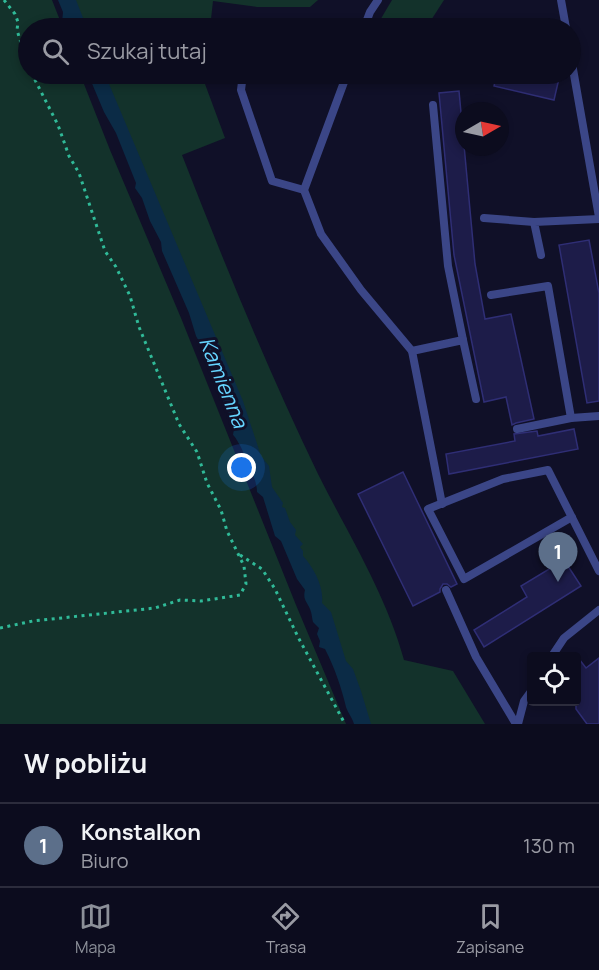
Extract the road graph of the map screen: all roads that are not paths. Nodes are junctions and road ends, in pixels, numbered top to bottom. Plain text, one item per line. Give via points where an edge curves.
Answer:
1 (378, 0) edge
2 (561, 0) edge
3 (368, 18) edge
4 (564, 18) edge
5 (242, 84) edge
6 (343, 84) edge
7 (576, 84) edge
8 (433, 105) dead end
9 (304, 190) junction
10 (484, 218) dead end
11 (599, 218) edge
12 (534, 222) junction
13 (541, 255) dead end
14 (491, 295) dead end
15 (463, 340) junction
16 (412, 351) junction
17 (476, 399) dead end
18 (599, 416) edge
19 (571, 418) junction
20 (517, 429) dead end
21 (442, 504) junction
22 (572, 517) junction
23 (599, 571) edge
24 (446, 590) dead end
25 (599, 610) edge
26 (555, 652) edge
27 (527, 696) edge
28 (517, 724) edge

1 - 3 lane
2 - 4 lane
5 - 9 lane via 272,181
6 - 9 lane
7 - 11 lane
8 - 15 lane via 448,267
9 - 16 lane via 321,234
10 - 12 lane
11 - 12 lane
12 - 13 lane
14 - 19 lane via 548,286
15 - 16 lane
15 - 17 lane
16 - 21 lane
18 - 19 lane
19 - 20 lane
21 - 22 lane via 503,479 548,470
21 - 22 lane via 428,509 464,579
22 - 23 lane
24 - 28 lane via 476,657
25 - 26 lane via 564,638
27 - 28 lane

